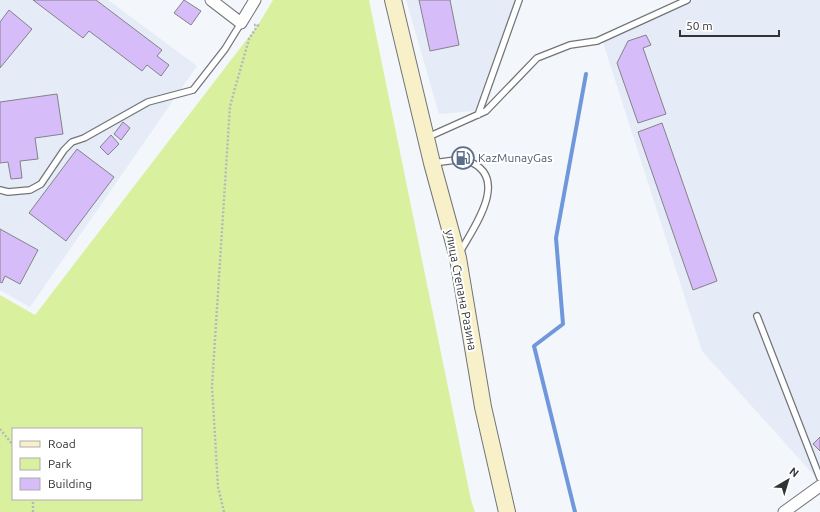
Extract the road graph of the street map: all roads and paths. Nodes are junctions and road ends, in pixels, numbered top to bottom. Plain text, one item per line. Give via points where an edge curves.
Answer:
1 (211, 0) edge
2 (256, 0) edge
3 (392, 0) edge
4 (519, 0) edge
5 (687, 0) edge
6 (241, 23) junction
7 (478, 115) junction
8 (426, 138) junction
9 (456, 160) dead end
10 (468, 161) dead end
11 (432, 163) junction
12 (0, 190) edge
13 (458, 258) junction
14 (757, 316) dead end
15 (0, 429) edge
16 (12, 445) edge
17 (820, 478) edge
18 (820, 486) edge
19 (33, 500) edge
20 (33, 512) edge
21 (224, 512) edge
22 (507, 512) edge
23 (784, 512) edge

1 - 6 street
2 - 6 street
3 - 8 main road, улица Степана Разина
4 - 7 lane
5 - 7 lane via 597,41 570,44 537,58 486,111
6 - 12 lane via 225,49 193,90 148,102 84,138 72,142 41,184 30,190
6 - 21 path via 258,26 249,40 230,106 212,386 218,487
7 - 8 lane
8 - 11 main road, улица Степана Разина
9 - 11 lane
10 - 13 lane via 477,164 486,176 488,201
11 - 13 main road, улица Степана Разина
13 - 22 main road, улица Степана Разина via 483,407
14 - 17 lane
15 - 16 path
18 - 23 street
19 - 20 path

